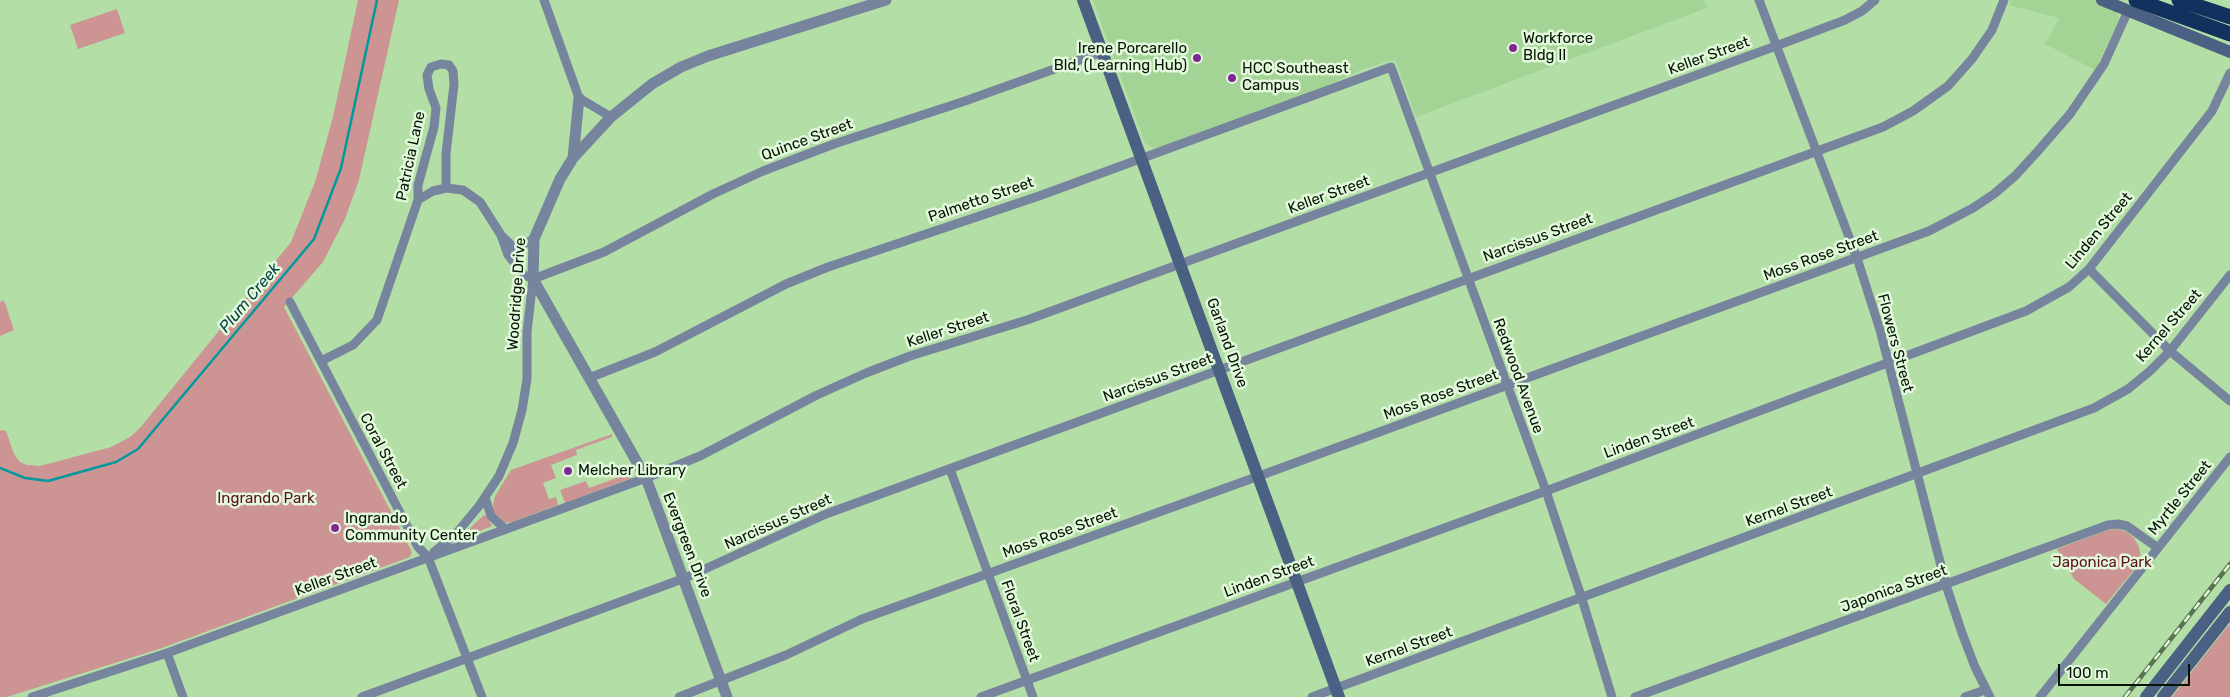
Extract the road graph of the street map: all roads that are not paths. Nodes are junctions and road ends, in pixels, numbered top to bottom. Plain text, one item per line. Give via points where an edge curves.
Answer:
1 (544, 0) edge
2 (886, 0) edge
3 (1083, 0) edge
4 (1759, 0) edge
5 (1875, 0) edge
6 (2004, 0) edge
7 (2102, 0) edge
8 (2151, 0) edge
9 (2180, 0) edge
10 (2132, 5) edge
11 (2230, 17) edge
12 (2230, 34) edge
13 (2230, 40) edge
14 (1776, 46) junction
15 (1102, 52) junction
16 (2230, 52) edge
17 (1391, 67) joint
18 (2230, 73) edge
19 (579, 98) junction
20 (611, 117) junction
21 (1815, 152) junction
22 (573, 158) junction
23 (1142, 158) junction
24 (1430, 173) junction
25 (446, 188) junction
26 (418, 200) junction
27 (501, 235) junction
28 (534, 238) junction
29 (1857, 258) junction
30 (1180, 264) junction
31 (2089, 269) junction
32 (2230, 275) edge
33 (533, 279) junction
34 (1468, 279) junction
35 (290, 302) dead end
36 (2170, 351) junction
37 (321, 361) junction
38 (1887, 365) junction
39 (1219, 370) junction
40 (589, 378) junction
41 (1507, 386) junction
42 (2230, 401) edge
43 (2230, 457) edge
44 (950, 469) junction
45 (1916, 475) junction
46 (1259, 476) junction
47 (646, 478) junction
48 (1546, 492) junction
49 (485, 497) junction
50 (505, 529) junction
51 (2158, 548) junction
52 (428, 557) junction
53 (987, 573) junction
54 (685, 578) junction
55 (1297, 582) junction
56 (1946, 585) junction
57 (2230, 590) edge
58 (1582, 598) junction
59 (2230, 612) edge
60 (167, 653) junction
61 (468, 658) junction
62 (1027, 680) junction
63 (722, 681) junction
64 (1337, 693) edge
65 (1988, 693) edge
66 (32, 697) edge
67 (183, 697) edge
68 (362, 697) edge
69 (482, 697) edge
70 (679, 697) edge
71 (727, 697) edge
72 (981, 697) edge
73 (1033, 697) edge
74 (1312, 697) edge
75 (1612, 697) edge
76 (1635, 697) edge
77 (1965, 697) edge
78 (2040, 697) edge
79 (2146, 697) edge
80 (2163, 697) edge

1 - 19 street
2 - 20 street, Woodridge Drive via 681,67 652,84
3 - 15 main road, Garland Drive
4 - 14 street, Flowers Street
5 - 14 street, Keller Street via 1844,20
6 - 21 street, Narcissus Street via 1992,30 1948,86 1883,127
7 - 10 main road
8 - 13 highway
9 - 11 highway
10 - 12 highway
10 - 16 main road
10 - 29 street, Moss Rose Street via 2104,64 2087,90 2014,176 1994,194 1953,219
14 - 21 street, Flowers Street
14 - 24 street, Keller Street
15 - 23 main road, Garland Drive
15 - 33 street, Quince Street via 763,171 604,252
17 - 23 street, Palmetto Street
17 - 24 street, Redwood Avenue
18 - 31 street, Linden Street via 2212,111
19 - 20 street
19 - 22 street
20 - 22 street, Woodridge Drive
21 - 29 street, Flowers Street
21 - 34 street, Narcissus Street
22 - 28 street, Woodridge Drive
23 - 30 main road, Garland Drive
23 - 40 street, Palmetto Street via 828,267 786,284 655,352
24 - 30 street, Keller Street
24 - 34 street, Redwood Avenue
25 - 26 street
25 - 26 street, Patricia Lane via 446,154 454,84 453,71 449,65 441,64 431,67 427,75 436,108 418,185
25 - 27 street via 463,190 480,202
26 - 37 street, Patricia Lane via 377,320 353,345
27 - 28 street via 518,247
27 - 33 street via 508,255 524,275
28 - 33 street, Woodridge Drive
29 - 38 street, Flowers Street via 1880,330
29 - 41 street, Moss Rose Street
30 - 39 main road, Garland Drive
30 - 47 street, Keller Street via 866,373 816,394 700,456
31 - 36 street
31 - 38 street, Linden Street via 2068,287 2026,311
32 - 36 street, Kernel Street
33 - 40 street, Evergreen Drive
33 - 49 street, Woodridge Drive via 522,410 503,467
34 - 39 street, Narcissus Street
34 - 41 street, Redwood Avenue
35 - 37 street, Coral Street
36 - 42 street
36 - 45 street, Kernel Street via 2128,389 2094,408
37 - 52 street, Coral Street via 418,547
38 - 45 street, Flowers Street
38 - 48 street, Linden Street
39 - 44 street, Narcissus Street
39 - 46 main road, Garland Drive
40 - 47 street, Evergreen Drive
41 - 46 street, Moss Rose Street
41 - 48 street, Redwood Avenue
43 - 51 street, Myrtle Street
44 - 53 street, Floral Street
44 - 54 street, Narcissus Street via 826,514
45 - 56 street, Flowers Street
45 - 58 street, Kernel Street
46 - 53 street, Moss Rose Street
46 - 55 main road, Garland Drive
47 - 50 street, Keller Street
47 - 54 street, Evergreen Drive
48 - 55 street, Linden Street
48 - 58 street, Redwood Avenue
49 - 50 street via 491,516
49 - 52 street, Woodridge Drive via 455,535
50 - 52 street, Keller Street
51 - 56 street, Japonica Street via 2127,526 2108,525
51 - 78 street, Myrtle Street
52 - 60 street, Keller Street
52 - 61 street, Coral Street
53 - 62 street, Floral Street
53 - 63 street, Moss Rose Street via 862,619
54 - 61 street, Narcissus Street
54 - 63 street, Evergreen Drive
55 - 62 street, Linden Street
55 - 64 main road, Garland Drive
56 - 65 street, Flowers Street
56 - 76 street, Japonica Street
57 - 79 main road
58 - 64 street, Kernel Street
58 - 75 street, Redwood Avenue
59 - 80 main road
60 - 66 street, Keller Street
60 - 67 street
61 - 68 street, Narcissus Street
61 - 69 street, Coral Street
62 - 72 street, Linden Street
62 - 73 street, Floral Street
63 - 70 street, Moss Rose Street
63 - 71 street, Evergreen Drive
64 - 74 street, Kernel Street
65 - 77 street

